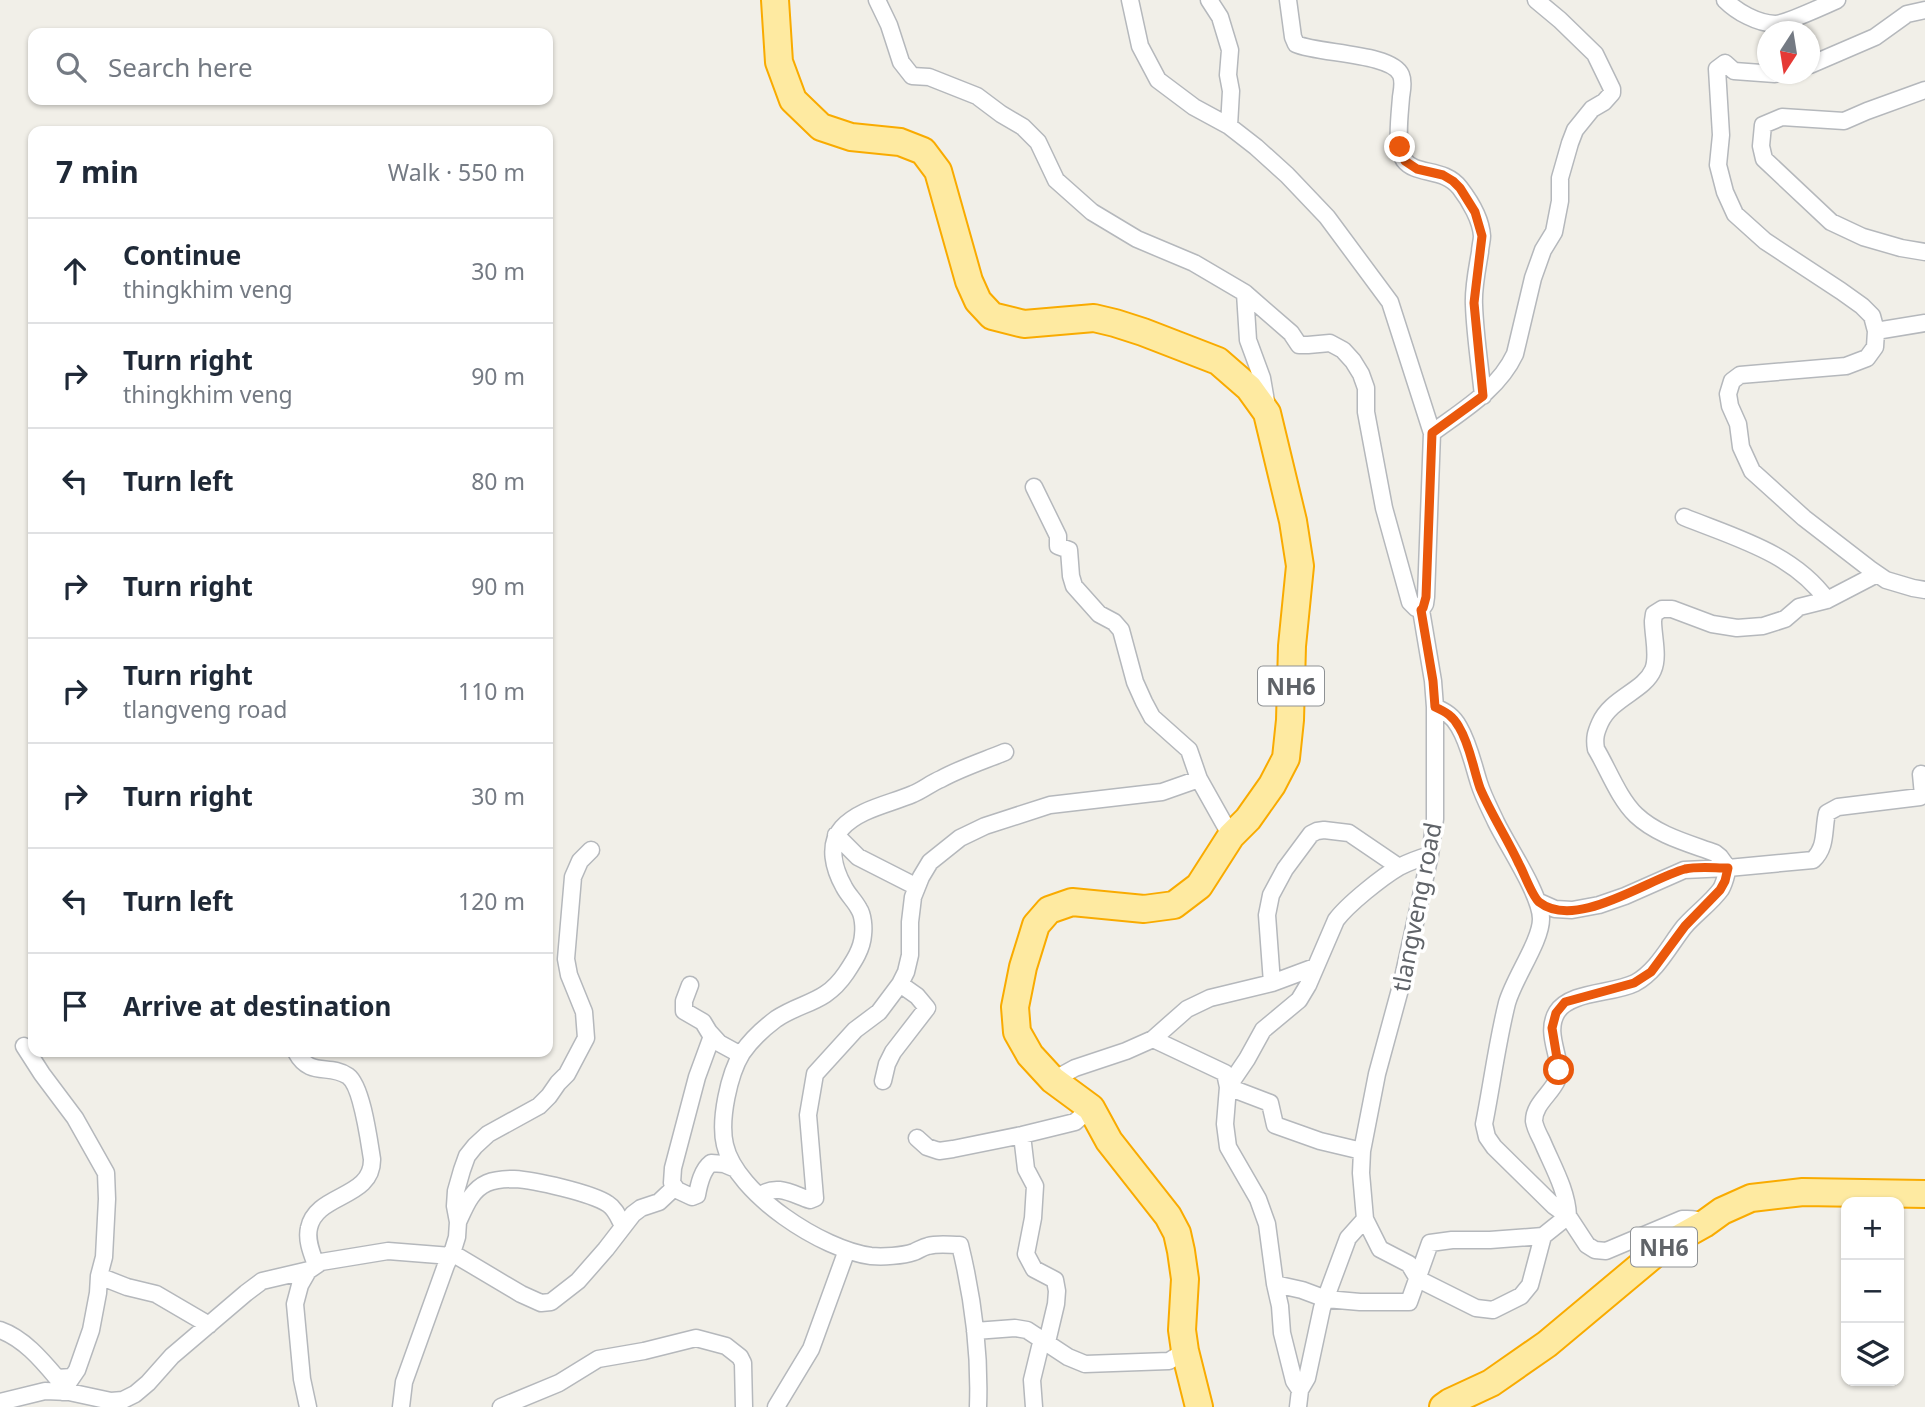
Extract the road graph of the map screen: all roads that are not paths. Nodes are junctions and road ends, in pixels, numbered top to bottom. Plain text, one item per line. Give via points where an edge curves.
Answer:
1 (775, 0) edge
2 (877, 0) edge
3 (1130, 0) edge
4 (1209, 0) edge
5 (1288, 0) edge
6 (1536, 0) edge
7 (1726, 0) edge
8 (1837, 0) edge
9 (1925, 10) edge
10 (1820, 61) edge
11 (1757, 73) edge
12 (1925, 90) edge
13 (1229, 126) junction
14 (1925, 252) edge
15 (1245, 293) junction
16 (1925, 323) edge
17 (1876, 331) junction
18 (1483, 396) junction
19 (1267, 413) junction
20 (1432, 433) junction
21 (1034, 488) dead end
22 (1684, 517) dead end
23 (1877, 574) junction
24 (1925, 590) edge
25 (1827, 600) junction
26 (1421, 610) junction
27 (1435, 707) junction
28 (1004, 752) dead end
29 (1921, 774) dead end
30 (1199, 779) junction
31 (836, 835) junction
32 (1231, 836) junction
33 (591, 850) dead end
34 (1430, 855) junction
35 (1399, 867) junction
36 (1728, 868) junction
37 (917, 887) junction
38 (1537, 901) junction
39 (1315, 967) junction
40 (1272, 983) junction
41 (900, 984) junction
42 (690, 985) dead end
43 (712, 1036) junction
44 (1153, 1039) junction
45 (24, 1046) dead end
46 (28, 1052) edge
47 (741, 1055) junction
48 (31, 1057) edge
49 (300, 1057) edge
50 (883, 1080) dead end
51 (1053, 1080) junction
52 (1228, 1087) junction
53 (1091, 1108) junction
54 (1022, 1135) junction
55 (917, 1138) dead end
56 (1362, 1151) junction
57 (736, 1169) junction
58 (674, 1187) junction
59 (1925, 1194) edge
60 (759, 1196) junction
61 (1568, 1216) junction
62 (1365, 1219) junction
63 (458, 1222) junction
64 (1704, 1224) junction
65 (623, 1226) junction
66 (1543, 1237) junction
67 (847, 1250) junction
68 (451, 1255) junction
69 (313, 1268) junction
70 (99, 1276) junction
71 (1418, 1279) junction
72 (1275, 1284) junction
73 (1326, 1299) junction
74 (209, 1325) junction
75 (0, 1330) edge
76 (975, 1331) junction
77 (1047, 1342) junction
78 (1185, 1351) junction
79 (72, 1377) junction
80 (1300, 1390) junction
81 (62, 1392) junction
82 (0, 1402) edge
83 (308, 1407) edge
84 (401, 1407) edge
85 (501, 1407) edge
86 (744, 1407) edge
87 (776, 1407) edge
88 (978, 1407) edge
89 (1034, 1407) edge
90 (1199, 1407) edge
91 (1298, 1407) edge
92 (1443, 1407) edge

1 - 19 highway, NH6 via 779,62 793,100 821,127 923,151 938,171 969,281 992,316 1024,324 1094,318 1143,332 1218,360 1249,388
2 - 15 street via 901,62 912,76 929,77 977,96 1038,142 1056,180 1093,212
3 - 13 street, tlangveng road via 1140,47 1158,80
4 - 13 street via 1220,17 1230,50
5 - 18 street via 1296,44 1374,60 1400,73 1400,147 1405,161 1453,181 1475,212 1482,236 1474,303
6 - 18 street via 1595,54 1612,93 1575,130 1560,178 1554,232 1533,278 1515,354
7 - 8 street via 1742,13 1776,24
9 - 10 street via 1907,14 1875,37
11 - 17 street via 1734,71 1725,63 1717,69 1718,165 1735,214 1765,241 1862,306 1872,316
12 - 14 street via 1844,121 1783,117 1763,125 1761,146 1764,159 1831,222 1863,237
13 - 20 street, tlangveng road via 1287,174 1327,217 1390,302
15 - 19 street via 1248,340 1268,401
15 - 26 street via 1291,333 1298,345 1330,343 1343,350 1361,374 1384,509 1410,602
16 - 17 street
17 - 23 street via 1875,347 1867,358 1846,366 1740,375 1732,381 1728,394 1752,471
18 - 20 street
19 - 32 highway, NH6 via 1300,566 1290,720 1286,758 1272,785
20 - 26 street, tlangveng road via 1426,597
21 - 30 street via 1054,526 1058,547 1069,550 1074,586 1121,630 1144,702 1152,717 1189,750
22 - 25 street via 1770,551 1800,571
23 - 24 street
23 - 25 street
25 - 36 street via 1800,607 1785,619 1763,626 1737,628 1662,609 1653,621 1654,669 1604,713 1595,732 1596,749 1635,814 1658,831 1715,853
26 - 27 street, tlangveng road
27 - 34 street, tlangveng road via 1435,819
27 - 38 street via 1450,714 1459,726 1496,823
28 - 31 street via 852,818
29 - 36 street via 1923,796 1838,807 1827,813 1824,844 1813,860
30 - 32 street
30 - 37 street via 1163,792 1049,805 985,826 943,850 930,862
31 - 37 street via 858,856
31 - 47 street via 833,861 844,888 861,911 861,948 837,985 778,1018
32 - 51 highway, NH6 via 1199,886 1174,905 1144,909 1072,902 1049,910 1036,925 1015,1007 1017,1032
33 - 63 street via 573,877 566,959 584,1012 586,1038 550,1096 488,1134 467,1156 456,1191
34 - 35 street
34 - 56 street, tlangveng road
35 - 39 street via 1341,913
35 - 40 street via 1349,832 1311,834 1271,895 1267,915
36 - 38 street via 1684,870 1625,896 1572,910
36 - 61 street via 1720,890 1685,926 1651,972 1634,983 1565,1002 1556,1013 1552,1028 1558,1078 1534,1123
37 - 41 street via 910,955
38 - 61 street via 1541,918 1537,936 1508,1001 1484,1124 1494,1147
39 - 40 street
39 - 52 street via 1299,1000 1263,1030
40 - 44 street via 1209,998 1187,1009
41 - 50 street via 927,1008 893,1052
41 - 60 street via 879,1012 855,1030 816,1074 808,1115 816,1198 783,1190
42 - 43 street via 684,1011 704,1022
43 - 47 street
43 - 58 street via 673,1168
44 - 51 street
44 - 52 street via 1225,1073
45 - 46 street
47 - 57 street via 723,1115 724,1144
48 - 70 street via 75,1118 106,1173 104,1257
49 - 69 street via 314,1069 350,1078 360,1099 372,1159 364,1183 314,1215 308,1238
51 - 53 highway, NH6
52 - 56 street via 1270,1103 1275,1125
52 - 72 street via 1228,1147 1268,1224
53 - 54 street via 1075,1122
53 - 78 highway, NH6 via 1109,1141 1177,1233 1185,1279
54 - 55 street via 939,1151
54 - 77 street via 1026,1169 1035,1186 1026,1255 1034,1269 1055,1280 1057,1290
56 - 62 street, tlangveng road
57 - 58 street via 711,1163 692,1198
57 - 60 street
58 - 65 street
59 - 64 highway, NH6 via 1803,1192 1751,1198 1722,1210
60 - 67 street via 785,1218
61 - 64 street via 1587,1244 1606,1251 1682,1219
61 - 66 street
62 - 71 street via 1380,1248 1409,1264
62 - 73 street via 1348,1238
63 - 65 street via 477,1189 513,1179 600,1199 614,1208
63 - 68 street
64 - 92 highway, NH6 via 1663,1248 1491,1383
65 - 68 street via 578,1281 551,1302 541,1303 521,1294
66 - 71 street via 1430,1243
66 - 71 street via 1530,1285 1521,1296 1493,1310 1476,1308
67 - 76 street via 872,1256 911,1253 929,1245 960,1245
67 - 87 street via 811,1349
68 - 69 street via 388,1251 321,1262
68 - 84 street via 404,1382
69 - 74 street via 262,1281
69 - 83 street via 300,1285 295,1304
70 - 74 street via 156,1294
70 - 79 street via 90,1330
71 - 73 street via 1409,1302
72 - 73 street
72 - 80 street via 1285,1345
73 - 80 street via 1306,1382
74 - 81 street via 148,1383 123,1400
75 - 79 street via 13,1335 57,1378
76 - 77 street via 1015,1328
76 - 88 street
77 - 78 street via 1084,1364 1169,1361
77 - 89 street via 1040,1347 1032,1380
78 - 90 highway, NH6
79 - 81 street
80 - 91 street
81 - 82 street via 45,1391
85 - 86 street via 559,1383 598,1359 696,1338 726,1346 740,1357

